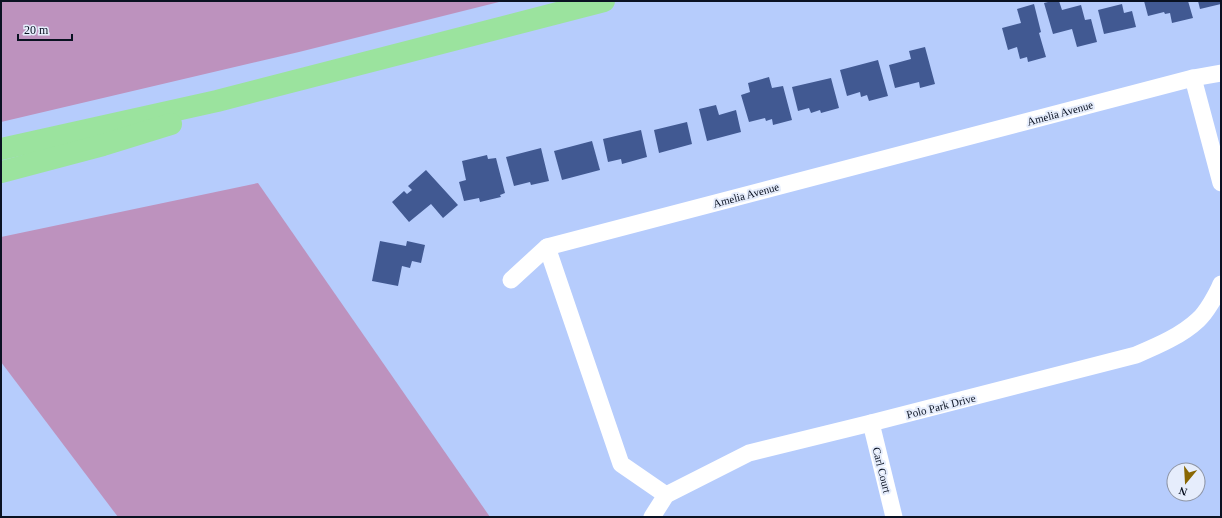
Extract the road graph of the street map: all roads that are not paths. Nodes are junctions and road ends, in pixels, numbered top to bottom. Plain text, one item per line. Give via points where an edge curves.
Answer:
1 (604, 1) edge
2 (458, 38) junction
3 (1221, 73) edge
4 (1193, 78) junction
5 (1, 149) edge
6 (1, 172) edge
7 (1221, 183) edge
8 (547, 247) junction
9 (511, 280) dead end
10 (1221, 284) edge
11 (871, 424) junction
12 (666, 495) junction
13 (652, 517) edge
14 (894, 517) edge

1 - 2 highway
2 - 5 highway via 217,101
2 - 6 highway via 103,145
3 - 4 street, Amelia Avenue
4 - 7 street
4 - 8 street, Amelia Avenue
8 - 9 street
8 - 12 street via 621,464
10 - 11 street, Polo Park Drive via 1198,320 1168,341 1136,355
11 - 12 street, Polo Park Drive via 749,453
11 - 14 street, Carl Court
12 - 13 street

